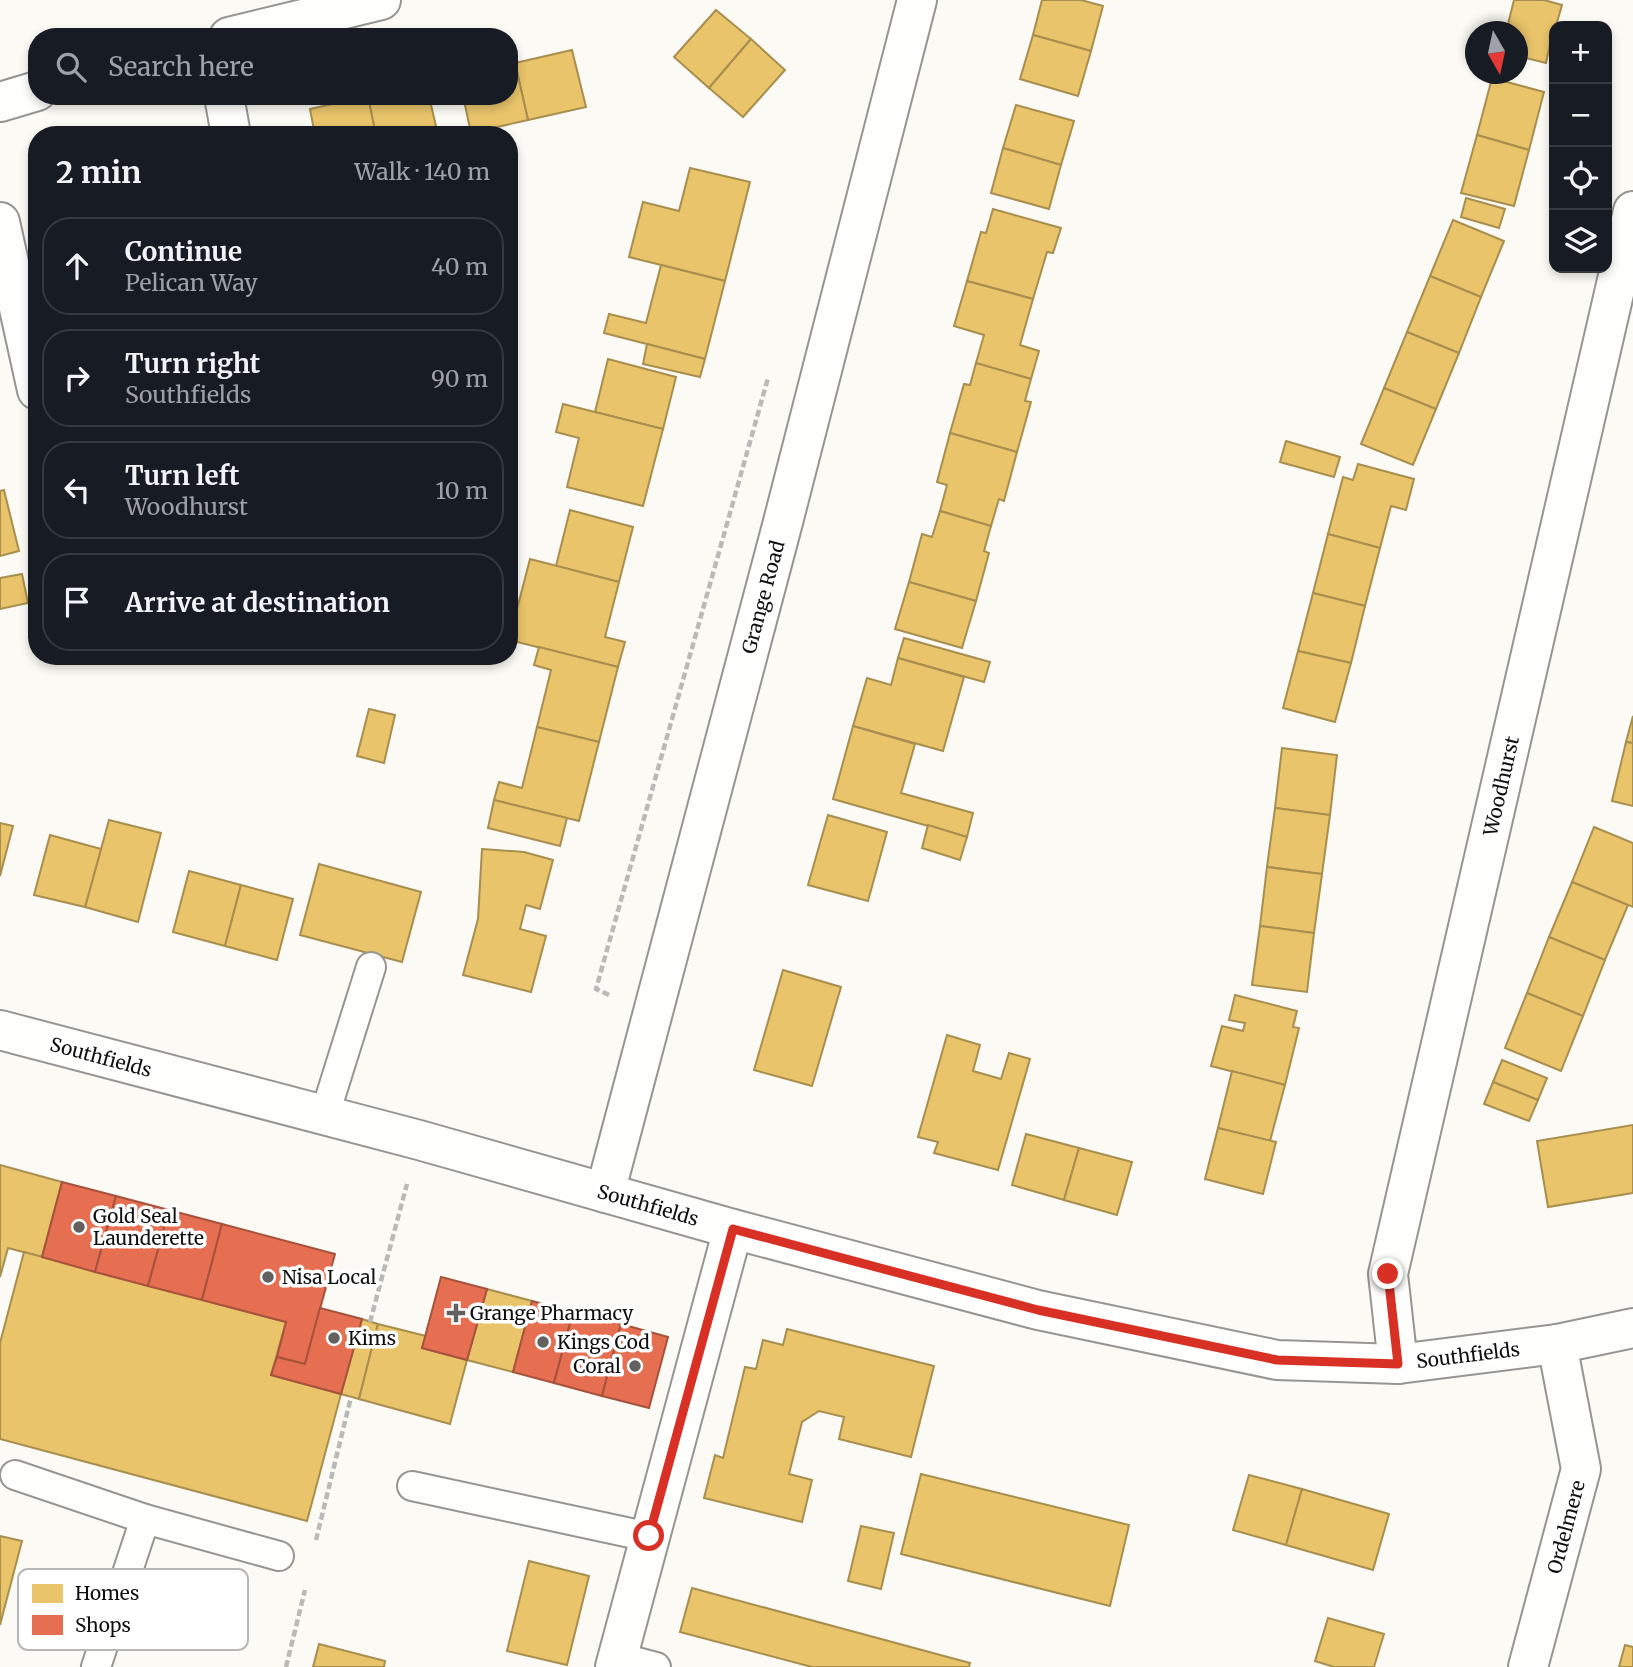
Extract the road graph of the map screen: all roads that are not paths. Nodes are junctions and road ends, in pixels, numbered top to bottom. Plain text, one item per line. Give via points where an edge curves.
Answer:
1 (381, 0) edge
2 (917, 0) edge
3 (266, 28) edge
4 (28, 94) edge
5 (0, 102) edge
6 (226, 105) edge
7 (229, 126) edge
8 (1633, 211) edge
9 (0, 222) edge
10 (28, 349) edge
11 (370, 967) dead end
12 (0, 1030) edge
13 (324, 1117) junction
14 (605, 1194) junction
15 (733, 1229) junction
16 (1633, 1328) edge
17 (1557, 1344) junction
18 (1398, 1364) junction
19 (15, 1475) dead end
20 (412, 1486) dead end
21 (145, 1519) junction
22 (649, 1536) junction
23 (279, 1556) dead end
24 (128, 1569) edge
25 (102, 1650) edge
26 (617, 1662) edge
27 (96, 1667) edge
28 (656, 1667) edge
29 (1528, 1667) edge

1 - 3 street
2 - 14 street, Grange Road
4 - 5 street
6 - 7 street
8 - 18 street, Woodhurst via 1388,1274
9 - 10 street
11 - 13 lane
12 - 13 street, Southfields
13 - 14 street, Southfields
14 - 15 street, Southfields
15 - 18 street, Southfields via 1038,1310 1277,1360
15 - 22 street
16 - 17 street, Southfields
17 - 18 street, Southfields
17 - 29 street, Ordelmere via 1581,1469
19 - 21 lane
20 - 22 lane
21 - 23 lane
21 - 24 lane
22 - 26 street
25 - 27 lane
26 - 28 lane

